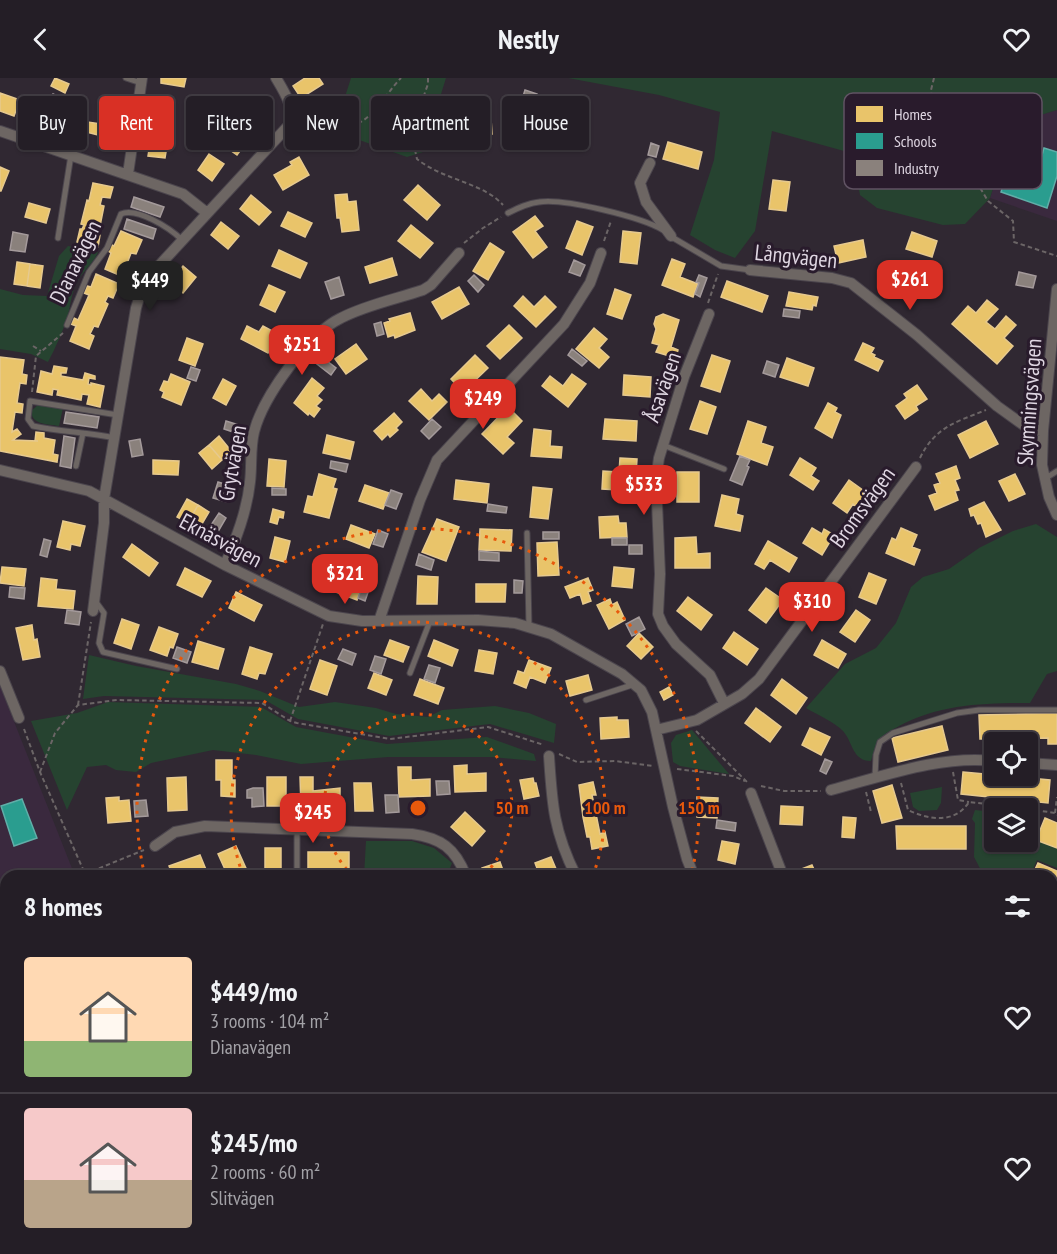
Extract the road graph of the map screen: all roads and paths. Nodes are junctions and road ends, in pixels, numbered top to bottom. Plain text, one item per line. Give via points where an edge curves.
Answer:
1 (126, 78) edge
2 (276, 78) edge
3 (401, 78) edge
4 (428, 78) edge
5 (934, 78) edge
6 (142, 81) edge
7 (931, 93) edge
8 (286, 96) edge
9 (359, 122) edge
10 (0, 131) edge
11 (285, 131) edge
12 (71, 155) junction
13 (650, 163) dead end
14 (128, 174) junction
15 (981, 189) edge
16 (207, 213) junction
17 (508, 213) junction
18 (613, 213) junction
19 (671, 237) junction
20 (58, 238) dead end
21 (182, 240) junction
22 (601, 252) joint
23 (459, 253) joint
24 (1057, 256) edge
25 (721, 266) junction
26 (750, 270) joint
27 (1057, 289) edge
28 (709, 314) joint
29 (67, 325) joint
30 (33, 346) dead end
31 (41, 351) junction
32 (30, 401) junction
33 (997, 406) junction
34 (118, 415) junction
35 (1043, 431) junction
36 (83, 433) junction
37 (115, 438) junction
38 (663, 445) junction
39 (76, 466) dead end
40 (916, 467) joint
41 (724, 469) dead end
42 (0, 470) edge
43 (1057, 471) edge
44 (1044, 479) junction
45 (104, 499) junction
46 (1057, 515) edge
47 (526, 533) dead end
48 (225, 565) junction
49 (94, 606) junction
50 (328, 616) junction
51 (379, 621) junction
52 (430, 621) junction
53 (529, 627) junction
54 (177, 669) dead end
55 (0, 671) edge
56 (410, 673) dead end
57 (634, 684) junction
58 (586, 700) dead end
59 (724, 703) junction
60 (78, 705) junction
61 (1057, 710) edge
62 (19, 718) joint
63 (290, 721) junction
64 (687, 723) junction
65 (656, 730) junction
66 (549, 751) junction
67 (984, 760) edge
68 (1038, 764) edge
69 (1057, 765) edge
70 (654, 766) dead end
71 (953, 768) dead end
72 (674, 769) dead end
73 (40, 772) junction
74 (898, 773) junction
75 (875, 779) junction
76 (750, 788) junction
77 (865, 789) dead end
78 (831, 790) joint
79 (1057, 797) edge
80 (969, 802) junction
81 (984, 804) edge
82 (1038, 811) edge
83 (871, 812) dead end
84 (1056, 814) edge
85 (297, 829) junction
86 (155, 846) joint
87 (84, 870) edge
88 (98, 870) edge
89 (297, 870) edge
90 (464, 870) edge
91 (573, 870) edge
92 (692, 870) edge
93 (781, 870) edge

1 - 6 lane
2 - 8 street
3 - 9 path via 370,116
4 - 17 path via 411,132 417,159 440,174 493,195
5 - 7 path
6 - 14 street
10 - 12 street
11 - 16 street
12 - 14 street
12 - 20 lane
13 - 19 street via 640,183 646,202
14 - 16 street via 183,194
15 - 24 path via 988,201 1013,221 1014,242
16 - 21 street
17 - 18 lane, Långvägen via 540,201 554,201
17 - 23 path via 470,237
18 - 19 lane, Långvägen via 650,223
18 - 22 path
19 - 25 lane, Långvägen
21 - 29 lane, Dianavägen via 165,226 128,212 121,214 106,248 89,272
21 - 34 street via 141,292
22 - 51 street via 590,284 564,324 437,460
23 - 48 street, Grytvägen via 423,290 333,322 304,350 276,386 254,433 249,490
25 - 26 lane, Långvägen
25 - 28 path via 707,306
26 - 33 street, Långvägen via 851,283
27 - 35 street, Skymningsvägen
28 - 38 street, Åsavägen
29 - 31 path via 57,340
30 - 31 path
31 - 32 path via 36,356
32 - 34 lane
32 - 36 lane via 28,419 33,426
33 - 35 street, Långvägen via 1029,429
33 - 40 path via 937,432
34 - 37 street
35 - 44 street, Skymningsvägen
36 - 37 lane
36 - 39 lane
37 - 45 street
38 - 41 lane
38 - 59 street, Åsavägen via 656,479 658,614 676,644 710,675
40 - 59 street, Bromsvägen via 759,679
42 - 45 street, Eknäsvägen via 78,488
43 - 44 lane
44 - 46 street, Skymningsvägen
45 - 48 street, Eknäsvägen
45 - 49 street
47 - 53 lane
48 - 50 street, Eknäsvägen
49 - 54 lane via 104,613 99,643 103,652
49 - 60 path
50 - 51 street, Eknäsvägen
50 - 63 path
51 - 52 street, Eknäsvägen
52 - 53 street, Eknäsvägen via 498,621
52 - 56 lane
53 - 57 street, Eknäsvägen via 551,634
55 - 62 street
57 - 58 lane
57 - 65 street, Eknäsvägen via 647,698
59 - 64 street, Bromsvägen
60 - 63 path via 117,700 262,703
60 - 73 path via 55,733
61 - 75 lane via 957,713 893,733 880,742
62 - 73 path
63 - 66 path via 390,739 488,728
64 - 65 street, Bromsvägen
64 - 76 path
65 - 92 street, Eknäsvägen via 672,807
66 - 70 path via 578,762
66 - 91 street via 552,807 559,839
67 - 74 street via 951,760
68 - 69 street
71 - 80 path via 958,800
72 - 76 path via 733,776
73 - 87 path
74 - 75 street
74 - 80 path via 908,810 922,817 953,816
75 - 78 street
76 - 78 path
76 - 93 street
77 - 83 path
79 - 84 path
80 - 81 path
82 - 84 path
85 - 86 street via 205,826 175,832
85 - 89 lane
85 - 90 street via 431,838 450,849
86 - 88 path

